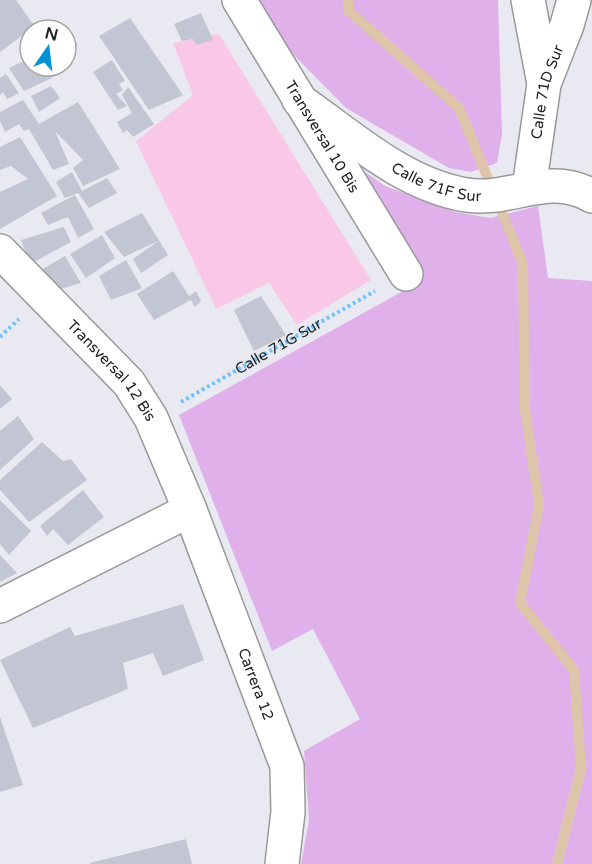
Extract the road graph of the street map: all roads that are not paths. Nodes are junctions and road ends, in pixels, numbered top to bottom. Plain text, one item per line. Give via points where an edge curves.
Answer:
1 (239, 0) edge
2 (528, 0) edge
3 (574, 0) edge
4 (544, 84) junction
5 (299, 100) junction
6 (522, 190) junction
7 (592, 196) edge
8 (0, 251) edge
9 (406, 274) road end
10 (190, 510) junction
11 (0, 606) edge
12 (282, 864) edge

1 - 5 street, Transversal 10 Bis
2 - 4 street
3 - 4 street, Calle 71D Sur
4 - 6 street, Calle 71D Sur
5 - 6 street, Calle 71F Sur via 401,172 434,187 469,195
5 - 9 street, Transversal 10 Bis
6 - 7 street, Calle 71F Sur via 564,186
8 - 10 street, Transversal 12 Bis via 129,383 151,418
10 - 11 street
10 - 12 street, Carrera 12 via 287,766 288,812

